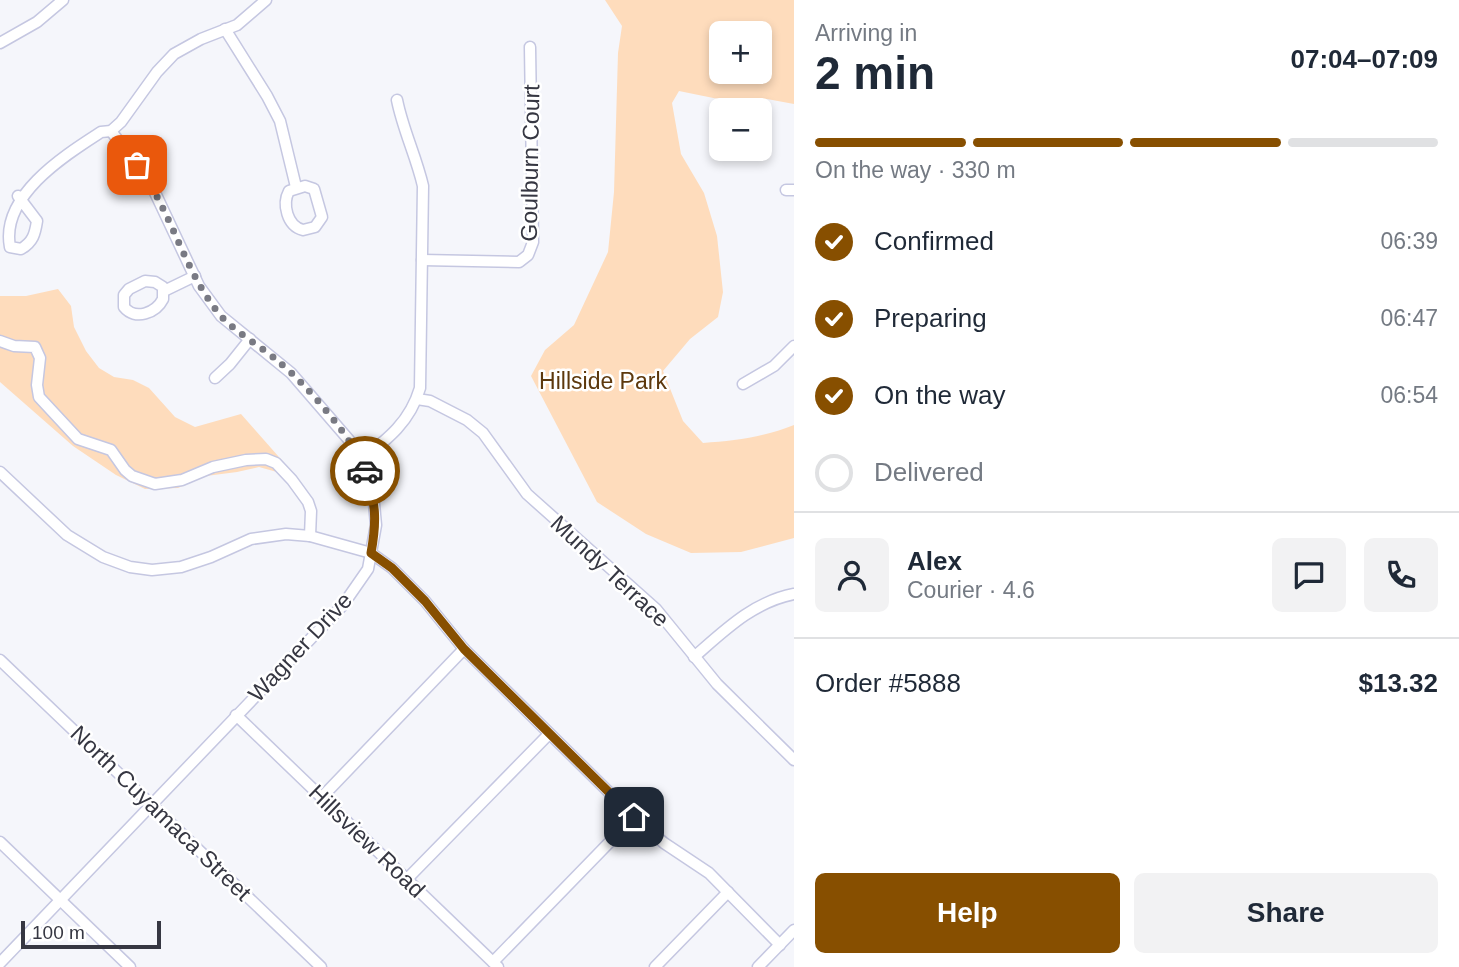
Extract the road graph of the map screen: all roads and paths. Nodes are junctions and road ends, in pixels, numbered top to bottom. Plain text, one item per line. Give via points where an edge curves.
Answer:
1 (63, 0) edge
2 (266, 0) edge
3 (225, 29) junction
4 (0, 43) edge
5 (530, 47) dead end
6 (397, 100) dead end
7 (111, 131) junction
8 (296, 187) junction
9 (18, 195) junction
10 (422, 260) junction
11 (195, 276) junction
12 (164, 291) dead end
13 (250, 339) junction
14 (0, 341) edge
15 (794, 346) edge
16 (215, 378) dead end
17 (743, 384) dead end
18 (416, 399) junction
19 (361, 460) junction
20 (0, 472) edge
21 (310, 536) junction
22 (371, 553) junction
23 (794, 594) edge
24 (464, 649) junction
25 (694, 657) junction
26 (0, 660) edge
27 (236, 715) junction
28 (549, 734) junction
29 (794, 760) edge
30 (322, 797) junction
31 (151, 804) junction
32 (634, 817) junction
33 (0, 842) edge
34 (407, 879) junction
35 (728, 892) junction
36 (61, 900) junction
37 (794, 930) edge
38 (779, 945) junction
39 (0, 963) edge
40 (496, 965) edge
41 (130, 967) edge
42 (321, 967) edge
43 (655, 967) edge
44 (758, 967) edge

1 - 4 street via 37,22
2 - 3 street via 237,25
3 - 7 street via 174,54
3 - 8 street via 280,121
5 - 10 street, Goulburn Court via 533,242 528,255 519,262
6 - 10 street via 423,186
7 - 9 street via 101,132 38,173
7 - 11 street, Wagner Drive via 150,182
8 - 8 street via 285,198 292,225 303,230 315,227 322,217 314,188
9 - 9 street via 4,228 10,247 21,249 30,244 37,221
10 - 18 street via 420,388
11 - 12 street
11 - 13 street, Wagner Drive via 221,316
13 - 16 street
13 - 19 street, Wagner Drive via 291,373
14 - 21 street via 35,347 40,358 37,391 45,405 78,439 111,450 139,480 164,484 224,464 266,459 276,463 307,502
15 - 17 street via 774,366
18 - 19 street via 397,431
18 - 25 street, Mundy Terrace via 430,401 483,433 527,494 656,609
19 - 22 street, Wagner Drive via 375,505
20 - 21 street via 67,535 130,567 176,568 257,538
21 - 22 street
22 - 24 street via 425,601
22 - 27 street, Wagner Drive via 368,569 343,606
23 - 25 street via 745,614
24 - 28 street
24 - 30 street
25 - 29 street, Mundy Terrace
26 - 31 street, North Cuyamaca Street
27 - 30 street, Hillsview Road
27 - 31 street, Wagner Drive
28 - 32 street
28 - 34 street
30 - 34 street, Hillsview Road
31 - 36 street, Wagner Drive
31 - 42 street, North Cuyamaca Street
32 - 35 street
32 - 40 street
33 - 36 street
34 - 40 street, Hillsview Road
35 - 38 street
35 - 43 street
36 - 39 street, Wagner Drive
36 - 41 street
37 - 38 street
38 - 44 street

